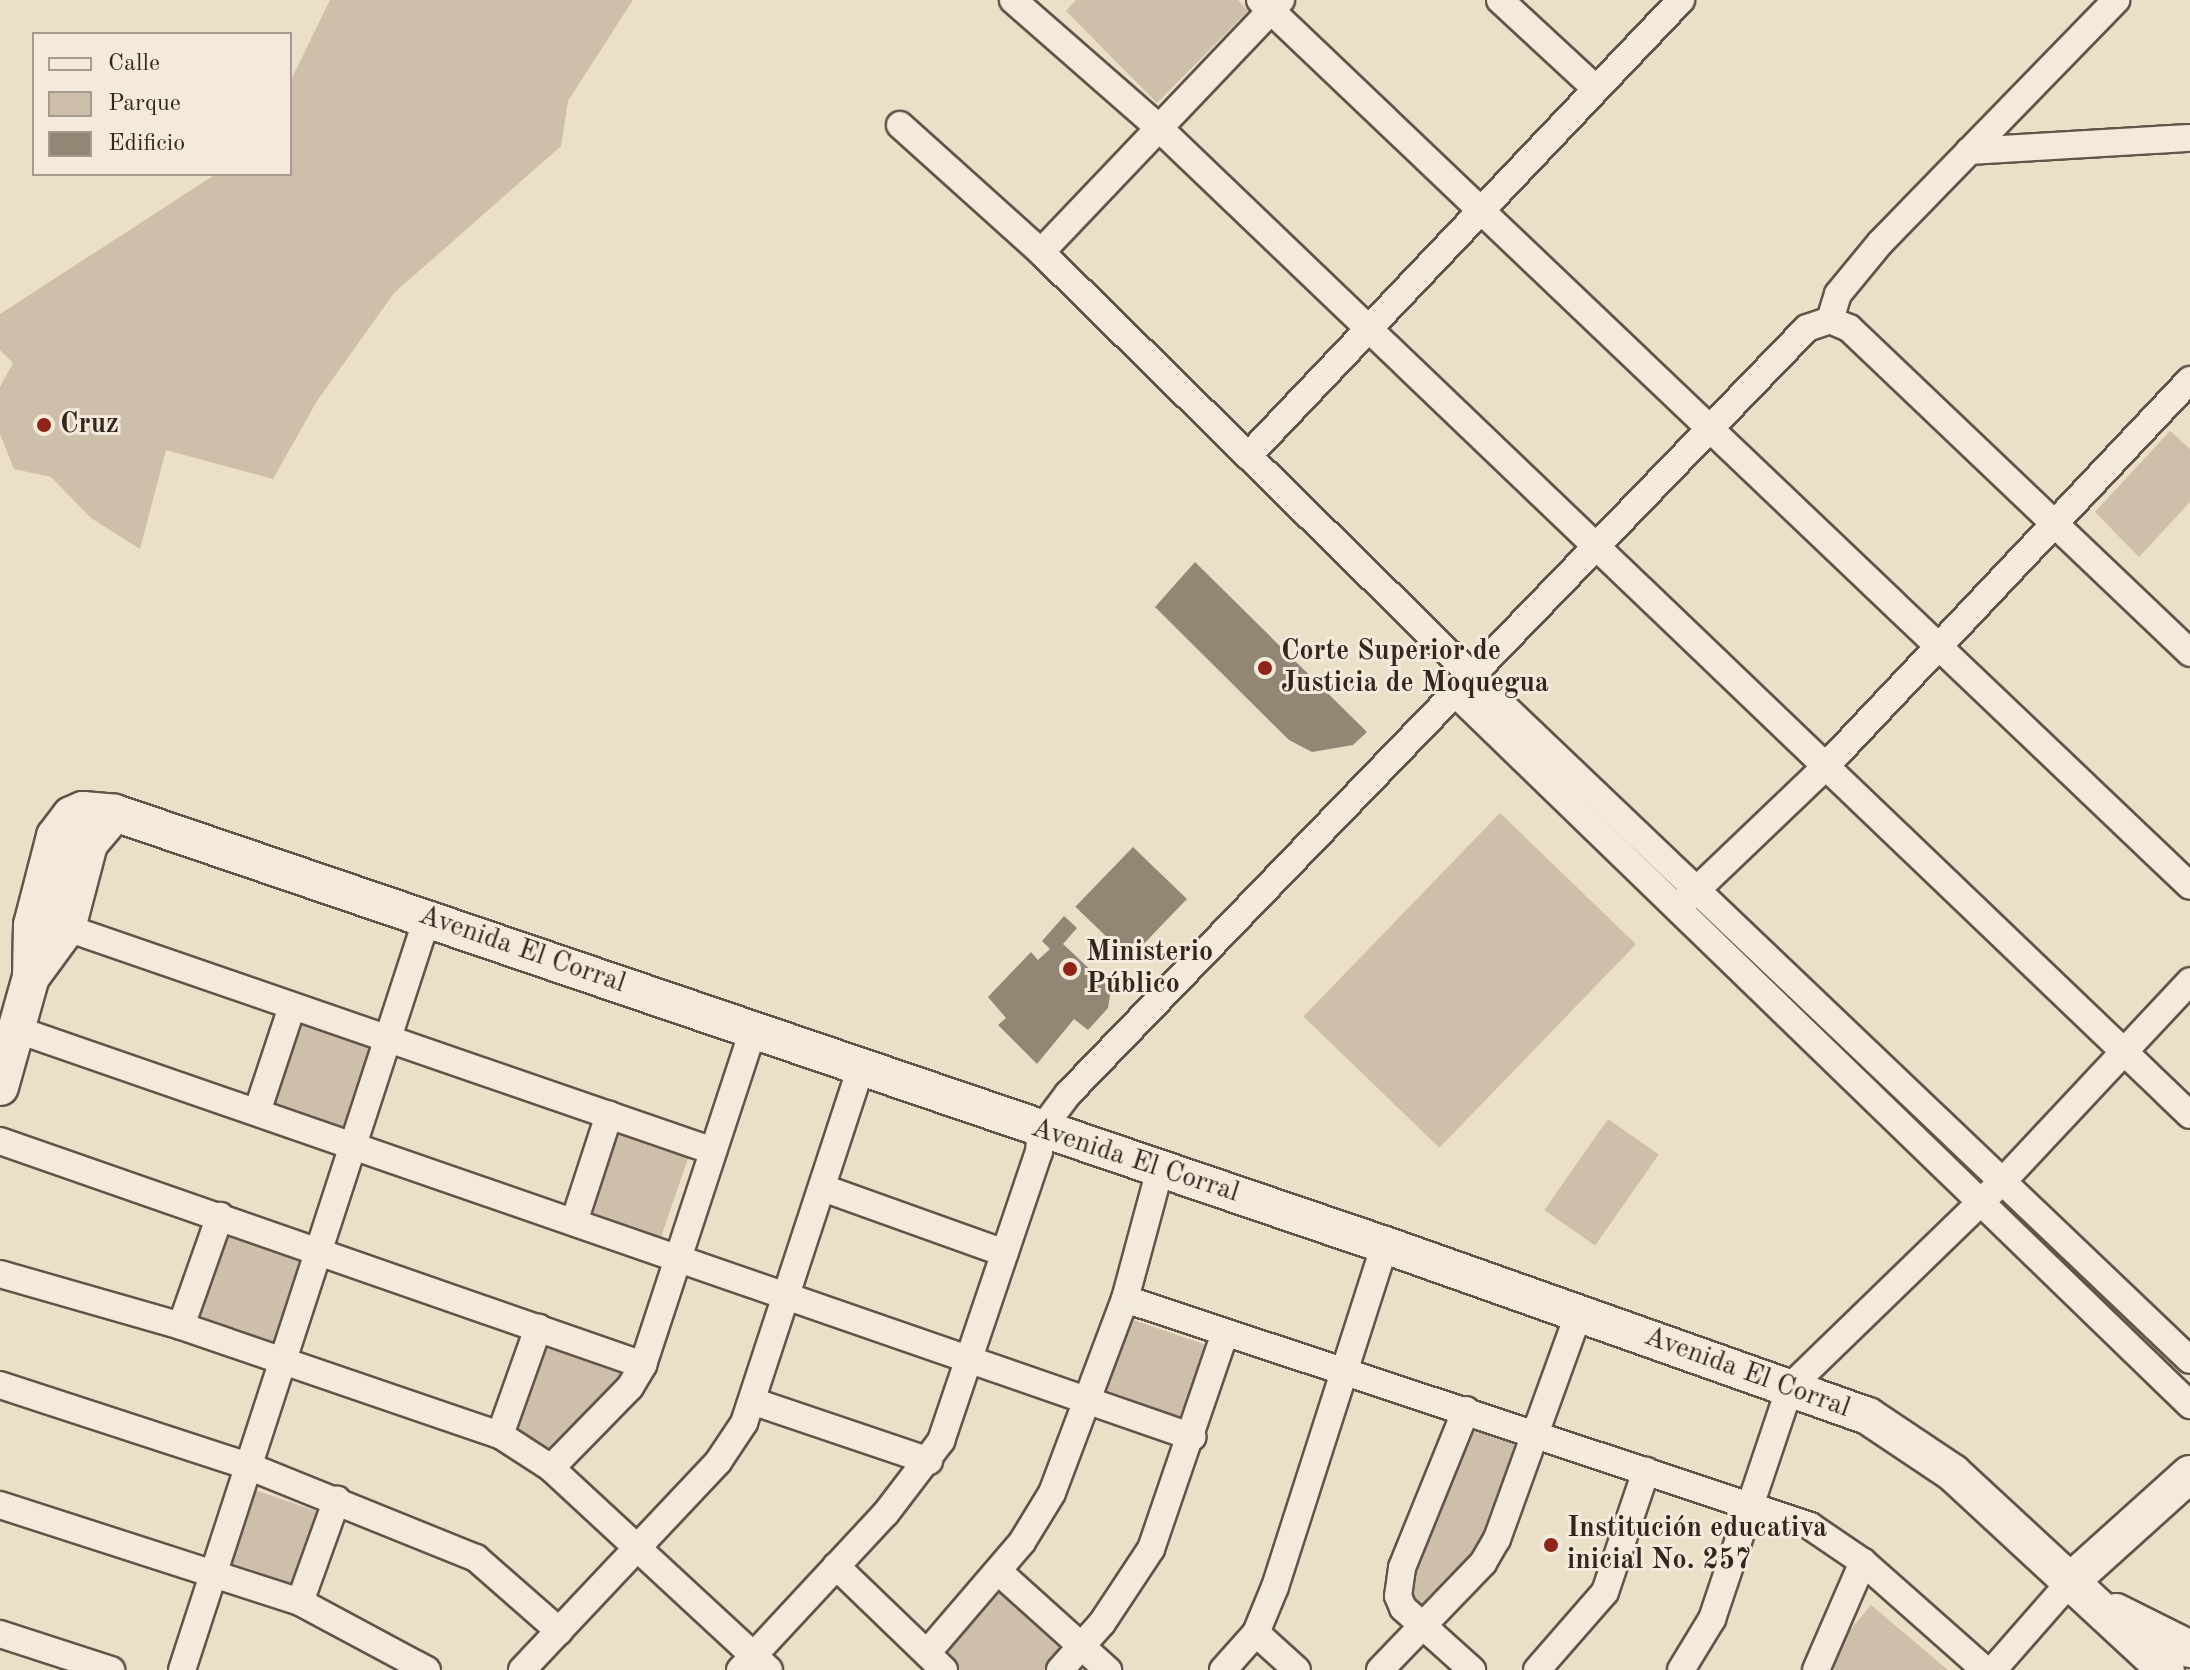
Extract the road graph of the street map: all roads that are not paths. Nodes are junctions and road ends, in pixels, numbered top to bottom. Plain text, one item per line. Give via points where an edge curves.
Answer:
1 (1013, 0) edge
2 (1500, 0) edge
3 (1681, 0) edge
4 (2116, 0) edge
5 (1271, 4) edge
6 (1596, 89) junction
7 (900, 125) dead end
8 (1159, 128) junction
9 (2190, 138) edge
10 (1969, 151) junction
11 (1477, 212) junction
12 (1041, 252) junction
13 (1830, 320) junction
14 (1367, 331) junction
15 (2190, 380) edge
16 (1715, 429) junction
17 (1248, 456) junction
18 (2055, 523) junction
19 (1601, 547) junction
20 (1940, 645) junction
21 (2190, 653) edge
22 (1464, 685) junction
23 (1825, 767) junction
24 (115, 813) junction
25 (2190, 886) edge
26 (1697, 888) junction
27 (1677, 911) junction
28 (427, 918) junction
29 (67, 928) junction
30 (31, 977) junction
31 (2190, 981) edge
32 (292, 1007) junction
33 (754, 1028) junction
34 (18, 1030) junction
35 (389, 1041) junction
36 (2123, 1051) junction
37 (861, 1067) junction
38 (0, 1087) edge
39 (257, 1112) junction
40 (609, 1115) junction
41 (2190, 1115) edge
42 (1041, 1130) junction
43 (0, 1141) edge
44 (357, 1146) junction
45 (713, 1151) junction
46 (1160, 1169) junction
47 (2005, 1179) junction
48 (823, 1188) junction
49 (1983, 1200) junction
50 (220, 1216) junction
51 (574, 1222) junction
52 (1385, 1245) junction
53 (321, 1251) junction
54 (1005, 1253) junction
55 (674, 1257) junction
56 (0, 1274) edge
57 (788, 1295) junction
58 (1125, 1299) junction
59 (1579, 1313) junction
60 (181, 1326) junction
61 (538, 1328) junction
62 (1225, 1333) junction
63 (285, 1359) junction
64 (970, 1359) junction
65 (2190, 1360) edge
66 (643, 1365) junction
67 (1346, 1369) junction
68 (0, 1385) edge
69 (1790, 1387) junction
70 (1087, 1400) junction
71 (752, 1401) junction
72 (2190, 1405) edge
73 (1466, 1410) junction
74 (1540, 1434) junction
75 (500, 1435) junction
76 (1193, 1437) junction
77 (929, 1461) junction
78 (248, 1466) junction
79 (551, 1468) junction
80 (1646, 1471) junction
81 (2190, 1474) edge
82 (337, 1499) junction
83 (0, 1505) edge
84 (1750, 1507) junction
85 (635, 1544) junction
86 (1863, 1562) junction
87 (836, 1566) junction
88 (213, 1572) junction
89 (999, 1572) junction
90 (2071, 1581) junction
91 (300, 1602) junction
92 (2099, 1607) junction
93 (1424, 1624) junction
94 (559, 1631) junction
95 (1256, 1633) junction
96 (0, 1634) edge
97 (1081, 1646) junction
98 (2190, 1649) edge
99 (936, 1662) edge
100 (754, 1665) edge
101 (1821, 1667) edge
102 (111, 1670) edge
103 (182, 1670) edge
104 (427, 1670) edge
105 (522, 1670) edge
106 (1060, 1670) edge
107 (1108, 1670) edge
108 (1223, 1670) edge
109 (1297, 1670) edge
110 (1380, 1670) edge
111 (1472, 1670) edge
112 (1537, 1670) edge
113 (1681, 1670) edge
114 (1985, 1670) edge
115 (1993, 1670) edge
116 (2166, 1670) edge

1 - 8 street
2 - 6 street
3 - 6 street
4 - 10 street
5 - 8 street
5 - 11 street
6 - 11 street
7 - 12 street
8 - 12 street
8 - 14 street
9 - 10 street
10 - 13 street via 1845,284
11 - 14 street
11 - 16 street
12 - 17 street
13 - 16 street via 1807,328
13 - 18 street via 1849,328
14 - 17 street
14 - 19 street
15 - 18 street
16 - 19 street
16 - 20 street
17 - 22 street
18 - 20 street
18 - 21 street
19 - 22 street
19 - 23 street
20 - 23 street
20 - 25 street
22 - 26 street
22 - 27 street
22 - 42 street via 1068,1094
23 - 26 street
23 - 36 street
24 - 28 street, Avenida El Corral
24 - 29 street via 89,844
24 - 30 street via 83,810 62,824 32,925
26 - 27 street
26 - 47 street
27 - 49 street
28 - 33 street, Avenida El Corral
28 - 35 street
29 - 30 street
29 - 32 street
30 - 34 street
31 - 36 street
32 - 35 street
32 - 39 street
33 - 37 street, Avenida El Corral
33 - 45 street
34 - 38 street
34 - 39 street
35 - 40 street
35 - 44 street
36 - 41 street
36 - 47 street
37 - 42 street, Avenida El Corral
37 - 48 street
39 - 44 street
40 - 45 street
40 - 51 street
42 - 46 street, Avenida El Corral
42 - 54 street
43 - 50 street
44 - 51 street
44 - 53 street
45 - 55 street
46 - 52 street, Avenida El Corral
46 - 58 street
47 - 49 street
47 - 65 street
48 - 54 street
48 - 57 street
49 - 69 street
49 - 72 street
50 - 53 street
50 - 60 street
51 - 55 street
52 - 59 street, Avenida El Corral
52 - 67 street
53 - 61 street
53 - 63 street
54 - 64 street
55 - 57 street
55 - 66 street
56 - 60 street
57 - 64 street
57 - 71 street
58 - 62 street
58 - 70 street
59 - 69 street, Avenida El Corral
59 - 74 street
60 - 63 street
61 - 66 street
61 - 75 street
62 - 67 street
62 - 76 street
63 - 75 street
63 - 78 street
64 - 70 street
64 - 77 street
66 - 79 street via 630,1387
67 - 73 street
67 - 95 street
68 - 78 street
69 - 84 street
69 - 90 street, Avenida El Corral via 1898,1433 1953,1473
70 - 76 street
70 - 89 street via 1045,1506
71 - 77 street
71 - 85 street via 718,1462
73 - 74 street
73 - 93 street via 1398,1584 1403,1608
74 - 80 street
74 - 93 street via 1512,1510 1483,1563
75 - 79 street
76 - 97 street via 1139,1573
77 - 87 street
78 - 82 street
78 - 88 street
79 - 85 street
80 - 84 street
80 - 112 street via 1605,1592
81 - 90 street
82 - 91 street
82 - 94 street via 476,1558
83 - 88 street
84 - 86 street via 1810,1526
84 - 113 street via 1712,1619
85 - 94 street
85 - 100 street
86 - 101 street
86 - 114 street
87 - 99 street
87 - 100 street
88 - 91 street
88 - 103 street
89 - 97 street
89 - 99 street
90 - 92 street, Avenida El Corral
90 - 115 street
91 - 104 street
92 - 98 street, Avenida El Corral via 2136,1617
92 - 116 street, Avenida El Corral
93 - 110 street
93 - 111 street
94 - 105 street
95 - 108 street
95 - 109 street
96 - 102 street
97 - 106 street
97 - 107 street

